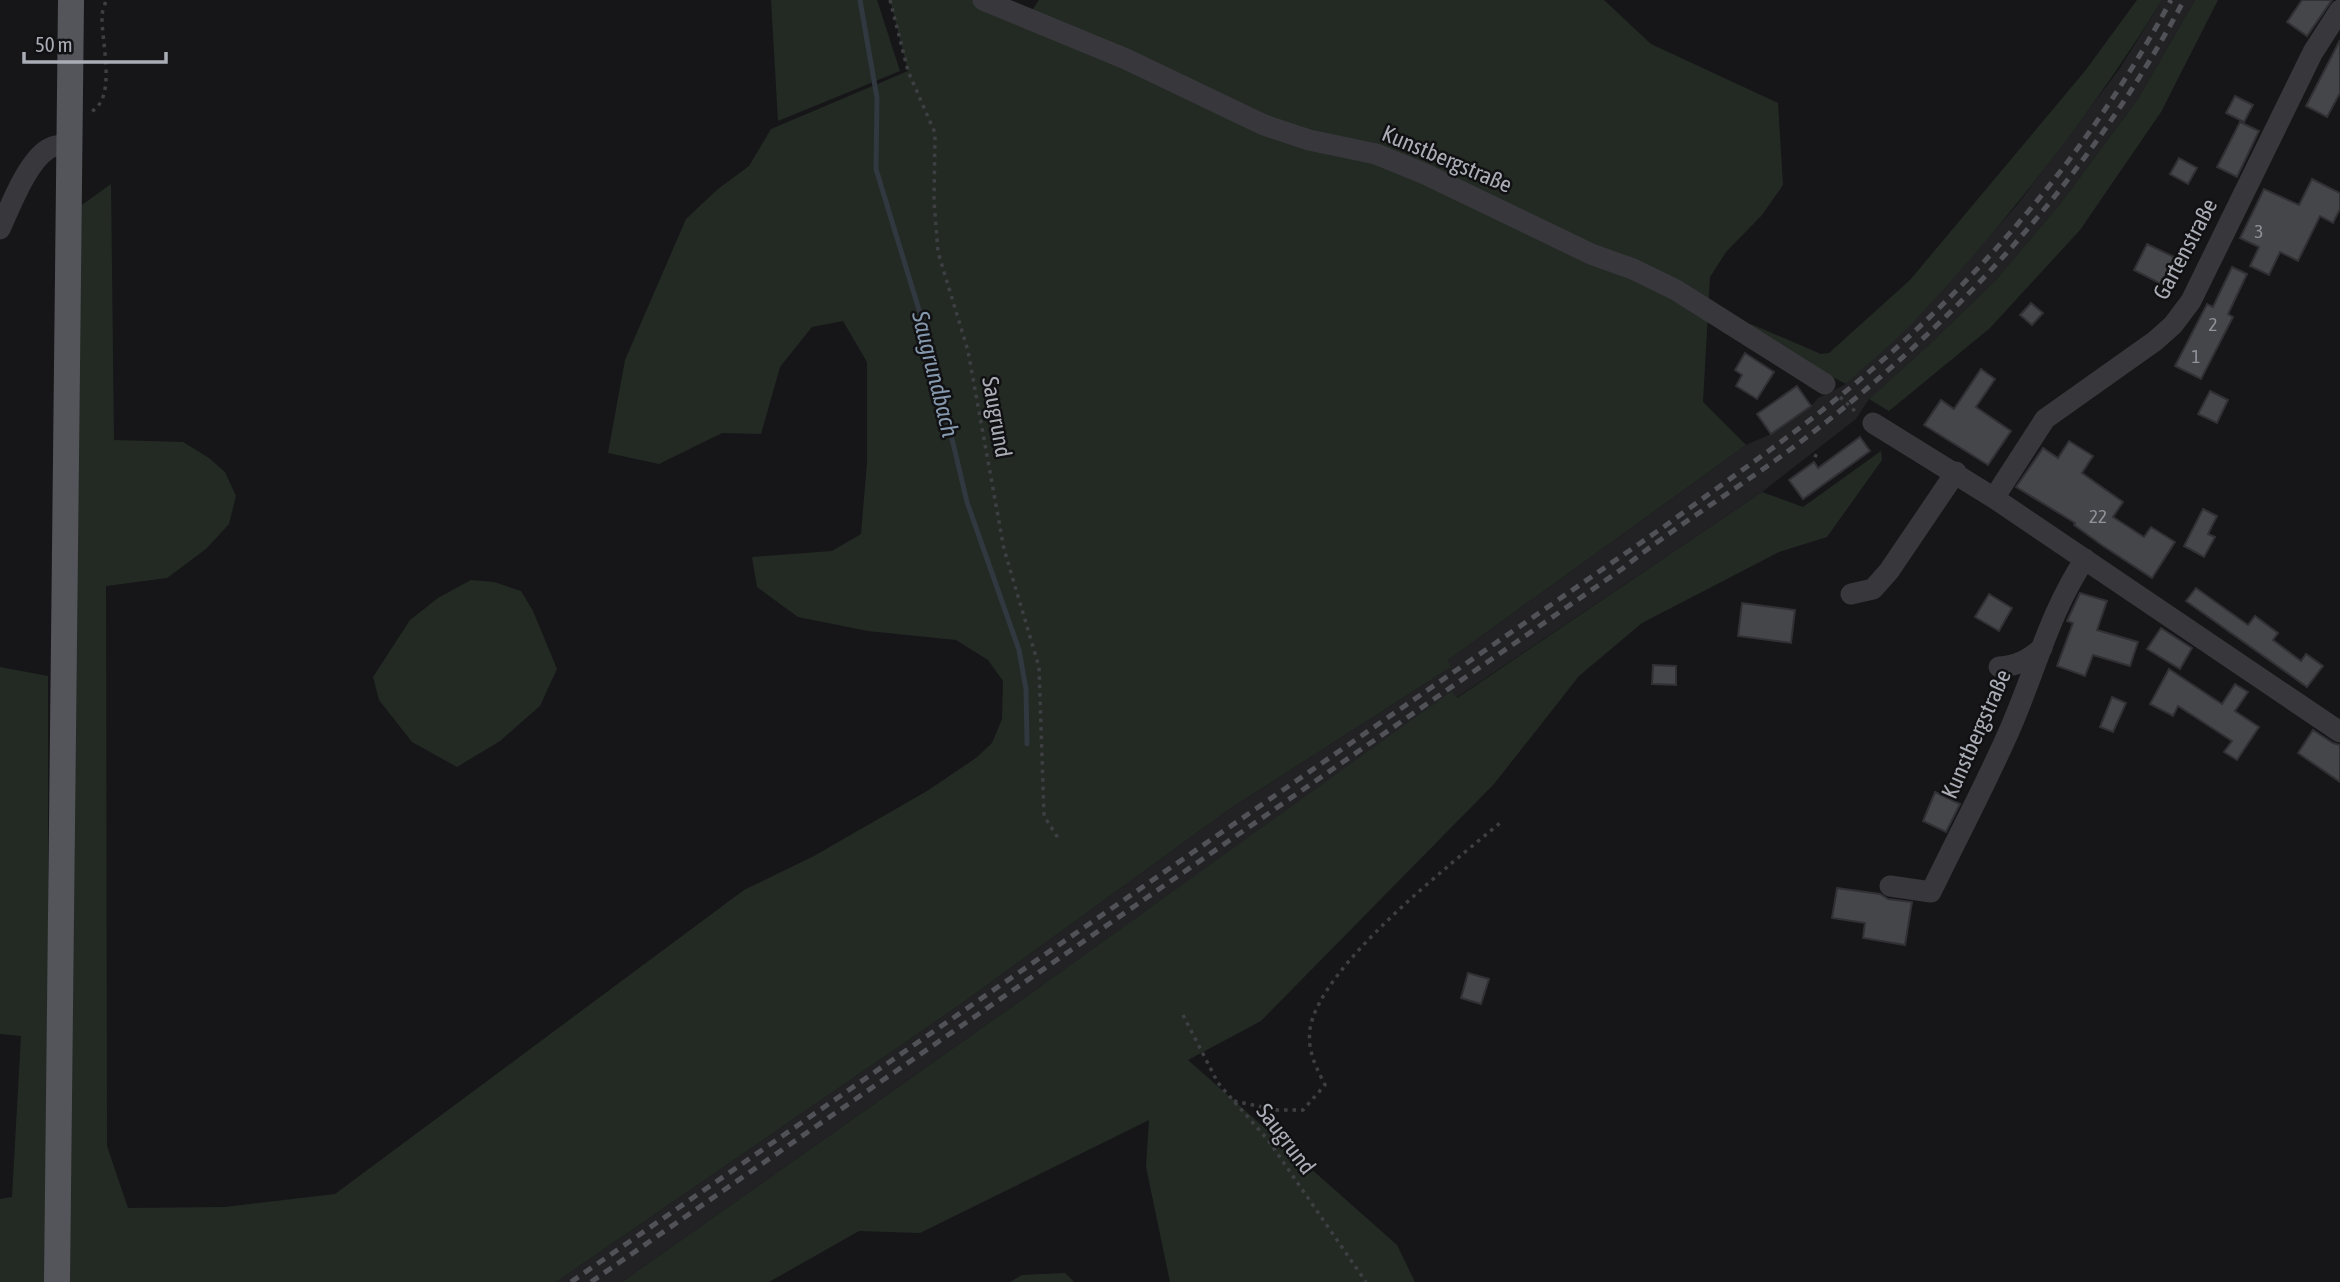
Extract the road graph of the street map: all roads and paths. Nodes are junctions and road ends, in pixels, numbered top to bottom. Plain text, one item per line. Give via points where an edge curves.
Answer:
1 (71, 0) edge
2 (106, 0) edge
3 (890, 0) edge
4 (983, 0) edge
5 (2340, 9) edge
6 (70, 114) junction
7 (69, 145) junction
8 (0, 229) edge
9 (1825, 384) joint
10 (1868, 421) joint
11 (1814, 455) dead end
12 (1821, 458) dead end
13 (1955, 472) junction
14 (1994, 498) junction
15 (2085, 559) junction
16 (1851, 594) dead end
17 (2042, 648) junction
18 (1999, 667) dead end
19 (2340, 732) edge
20 (1500, 824) dead end
21 (1060, 841) dead end
22 (1889, 887) dead end
23 (1183, 1015) dead end
24 (1234, 1101) junction
25 (57, 1282) edge
26 (1366, 1282) edge

1 - 6 main road
2 - 6 path via 102,14 103,100 94,110
3 - 21 path, Saugrund via 908,71 935,133 938,252 968,351 1004,549 1039,667 1044,816
4 - 9 street, Kunstbergstraße via 1126,59 1264,125 1376,154 1425,174 1676,290
5 - 14 street, Gartenstraße via 2313,51 2192,301 2155,341 2045,419
6 - 7 main road
7 - 8 street via 50,148 37,160
7 - 25 main road
9 - 10 path
10 - 13 street
11 - 12 path
13 - 14 street
13 - 16 street via 1889,571 1873,589
14 - 15 street
15 - 17 street, Kunstbergstraße via 2070,581
15 - 19 street
17 - 18 street via 2030,659
17 - 22 street, Kunstbergstraße via 2010,730 1931,892
20 - 24 path via 1413,898 1339,971 1321,997 1310,1030 1312,1059 1325,1085 1303,1110
23 - 24 path, Saugrund via 1218,1083
24 - 26 path, Saugrund via 1268,1139

